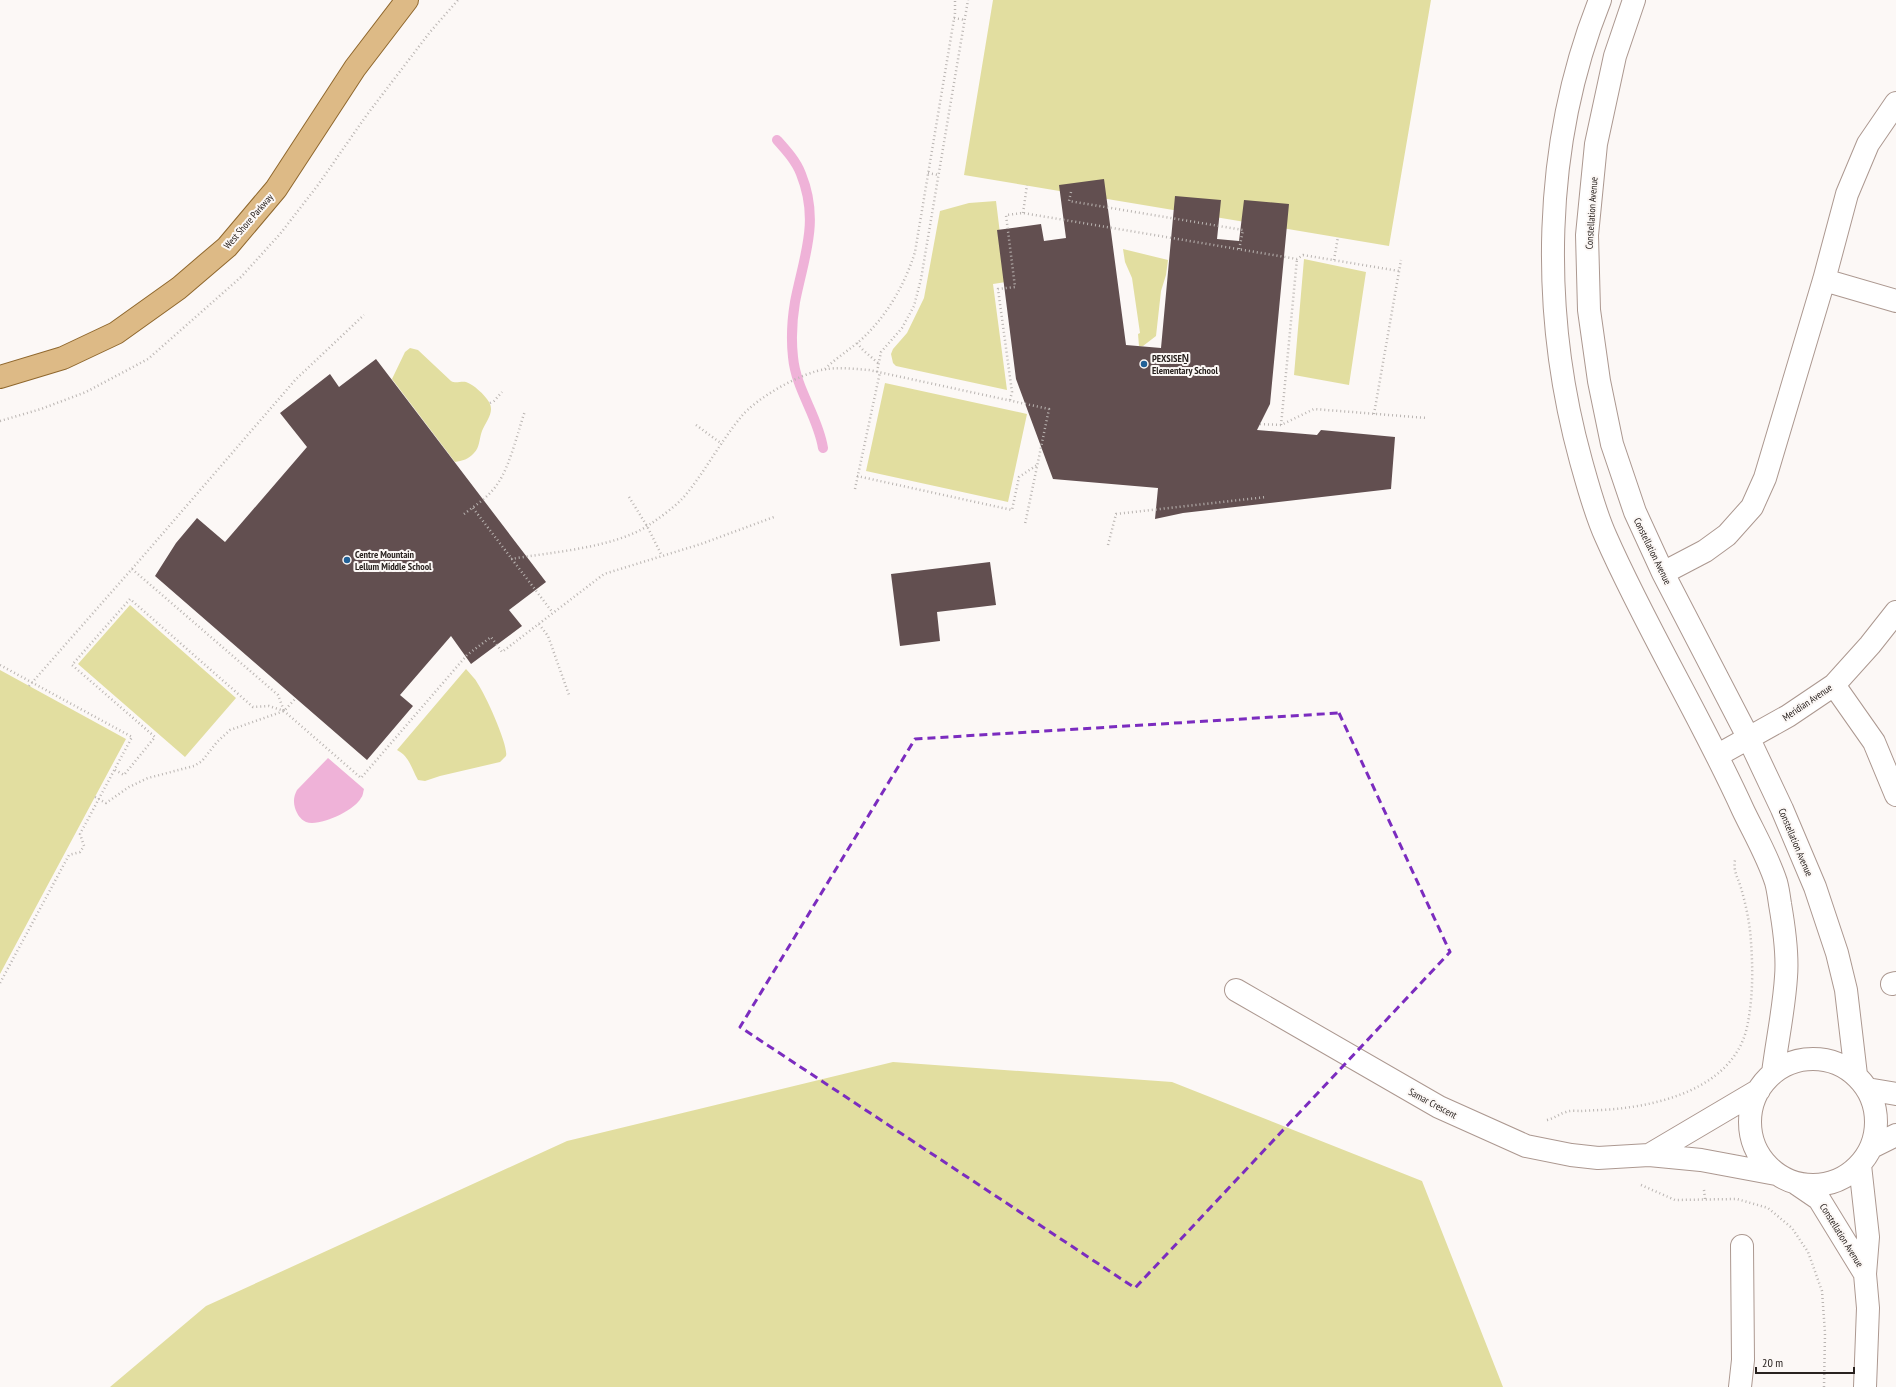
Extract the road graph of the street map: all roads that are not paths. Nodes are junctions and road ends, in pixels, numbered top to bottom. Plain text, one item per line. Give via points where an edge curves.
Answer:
1 (408, 0) edge
2 (1600, 0) edge
3 (1634, 0) edge
4 (1896, 103) edge
5 (1824, 280) junction
6 (1896, 301) edge
7 (0, 377) edge
8 (1663, 573) junction
9 (1896, 612) edge
10 (1834, 685) junction
11 (1748, 737) junction
12 (1718, 754) junction
13 (1896, 795) edge
14 (1236, 990) dead end
15 (1773, 1073) junction
16 (1862, 1082) junction
17 (1759, 1090) junction
18 (1896, 1094) edge
19 (1896, 1135) edge
20 (1872, 1147) junction
21 (1649, 1155) junction
22 (1860, 1165) junction
23 (1776, 1174) junction
24 (1797, 1184) junction
25 (1742, 1246) dead end
26 (1865, 1274) junction
27 (1740, 1387) edge
28 (1865, 1387) edge

1 - 7 main road, West Shore Parkway via 355,68 276,189 227,247 179,288 116,333 63,358
2 - 12 street via 1586,37 1566,118 1555,189 1554,276 1559,351 1571,425 1604,534 1635,599
3 - 8 street, Constellation Avenue via 1615,56 1596,144 1587,235 1590,310 1599,381 1612,444 1635,512
4 - 5 street via 1868,144 1850,187
5 - 6 street
5 - 8 street via 1765,478 1752,507 1726,535 1705,551
8 - 11 street, Constellation Avenue
9 - 10 street, Meridian Avenue
10 - 11 street, Meridian Avenue via 1788,716
10 - 13 street via 1874,742
11 - 12 street, Meridian Avenue
11 - 16 street, Constellation Avenue via 1815,887 1837,953
12 - 15 street via 1776,883 1782,913 1786,976
14 - 21 street, Samar Crescent via 1439,1107 1526,1146 1598,1158
15 - 16 street via 1789,1064 1806,1059 1824,1060 1842,1065
15 - 17 street
16 - 18 street
16 - 20 street via 1876,1114
17 - 21 street, Samar Crescent
17 - 23 street via 1751,1112 1751,1135 1760,1157
19 - 20 street
20 - 22 street
21 - 23 street, Samar Crescent via 1701,1160
22 - 24 street via 1842,1179 1820,1186
22 - 26 street, Constellation Avenue via 1868,1238
23 - 24 street
24 - 26 street, Constellation Avenue via 1819,1199
25 - 27 street via 1743,1360
26 - 28 street, Constellation Avenue via 1868,1308

